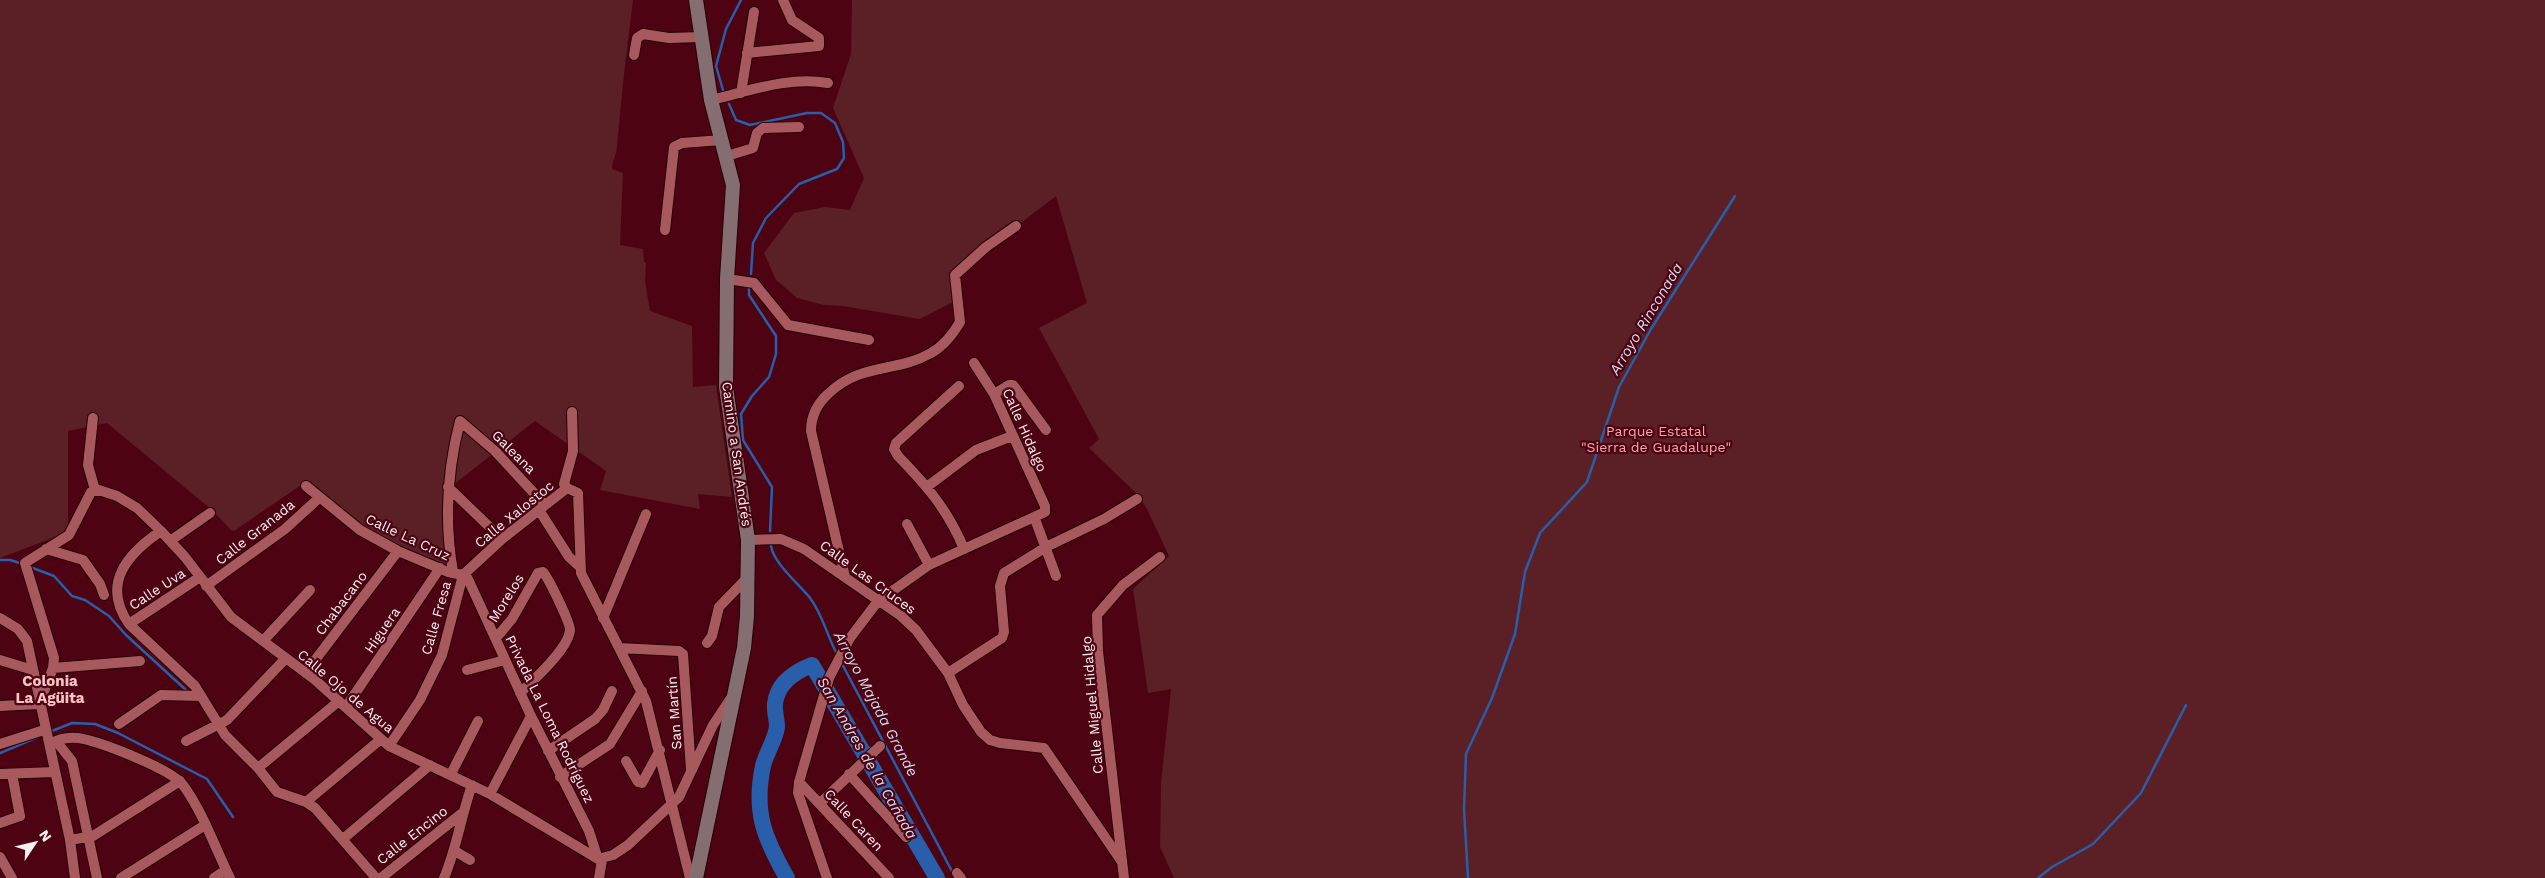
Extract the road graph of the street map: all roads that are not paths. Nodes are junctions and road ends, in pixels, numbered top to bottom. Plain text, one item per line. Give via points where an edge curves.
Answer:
1 (696, 0) edge
2 (783, 0) edge
3 (754, 12) dead end
4 (701, 37) junction
5 (747, 53) junction
6 (634, 55) dead end
7 (828, 83) dead end
8 (741, 93) junction
9 (711, 100) junction
10 (800, 127) dead end
11 (722, 140) junction
12 (726, 156) junction
13 (1016, 226) dead end
14 (665, 230) dead end
15 (727, 279) junction
16 (869, 340) dead end
17 (974, 363) dead end
18 (959, 386) dead end
19 (994, 394) junction
20 (572, 412) dead end
21 (93, 418) dead end
22 (1046, 430) dead end
23 (1012, 436) junction
24 (306, 486) dead end
25 (448, 486) junction
26 (928, 486) junction
27 (567, 488) junction
28 (95, 490) junction
29 (319, 498) junction
30 (1137, 499) dead end
31 (542, 508) junction
32 (210, 513) dead end
33 (646, 514) dead end
34 (1035, 518) junction
35 (907, 524) dead end
36 (161, 531) junction
37 (502, 539) junction
38 (748, 540) junction
39 (170, 541) junction
40 (1046, 547) junction
41 (46, 549) junction
42 (964, 549) junction
43 (398, 551) junction
44 (1160, 557) dead end
45 (579, 566) junction
46 (929, 566) junction
47 (440, 568) junction
48 (458, 573) junction
49 (1056, 576) dead end
50 (200, 577) junction
51 (748, 577) junction
52 (845, 577) junction
53 (206, 586) junction
54 (310, 590) dead end
55 (104, 594) dead end
56 (878, 601) junction
57 (0, 618) edge
58 (603, 618) junction
59 (129, 624) junction
60 (496, 638) junction
61 (263, 641) junction
62 (708, 643) dead end
63 (619, 648) junction
64 (286, 658) junction
65 (0, 660) edge
66 (505, 660) junction
67 (140, 661) dead end
68 (53, 668) junction
69 (33, 670) junction
70 (467, 670) dead end
71 (306, 672) junction
72 (948, 673) junction
73 (612, 691) dead end
74 (642, 691) junction
75 (520, 693) junction
76 (733, 695) junction
77 (202, 696) junction
78 (39, 704) junction
79 (342, 704) junction
80 (0, 706) edge
81 (531, 716) junction
82 (478, 721) dead end
83 (119, 724) dead end
84 (219, 726) junction
85 (44, 730) junction
86 (186, 740) dead end
87 (385, 743) junction
88 (0, 744) edge
89 (52, 744) junction
90 (880, 746) dead end
91 (660, 750) junction
92 (548, 751) junction
93 (626, 761) dead end
94 (430, 765) junction
95 (258, 768) junction
96 (54, 772) junction
97 (692, 772) junction
98 (0, 774) edge
99 (12, 774) junction
100 (451, 774) junction
101 (849, 774) junction
102 (560, 777) junction
103 (180, 781) junction
104 (799, 782) junction
105 (472, 785) junction
106 (490, 794) junction
107 (306, 802) junction
108 (820, 803) junction
109 (672, 804) junction
110 (461, 814) junction
111 (0, 823) edge
112 (205, 825) junction
113 (88, 837) junction
114 (906, 837) dead end
115 (343, 839) junction
116 (70, 840) junction
117 (455, 851) junction
118 (0, 858) edge
119 (598, 859) junction
120 (470, 860) dead end
121 (1122, 862) junction
122 (228, 874) edge
123 (12, 878) edge
124 (75, 878) edge
125 (97, 878) edge
126 (121, 878) edge
127 (214, 878) edge
128 (376, 878) edge
129 (381, 878) edge
130 (444, 878) edge
131 (599, 878) edge
132 (690, 878) edge
133 (696, 878) edge
134 (827, 878) edge
135 (889, 878) edge
136 (1124, 878) edge

1 - 4 street, Camino a San Andrés
2 - 5 street via 789,16 821,43 816,47
3 - 5 street
4 - 6 street via 669,38 644,34 637,38
4 - 9 street, Camino a San Andrés
5 - 8 street
7 - 8 street via 783,83
8 - 9 street
9 - 11 street, Camino a San Andrés
10 - 12 street via 763,128 757,133 753,148
11 - 12 street, Camino a San Andrés
11 - 14 street via 674,146
12 - 15 street, Camino a San Andrés via 733,185
13 - 52 street via 986,246 955,275 960,322 937,349 919,359 869,370 844,380 820,401 815,411 811,431
15 - 16 street via 754,283 788,325
15 - 38 street, Camino a San Andrés via 727,401
17 - 19 street, Calle Hidalgo
18 - 26 street via 896,443 894,449
19 - 22 street via 1013,385
19 - 23 street, Calle Hidalgo
20 - 27 street via 573,451 564,484
21 - 28 street via 88,464
23 - 26 street via 976,450
23 - 34 street, Calle Hidalgo via 1045,506 1045,512
24 - 29 street, Calle La Cruz
25 - 31 street, Galeana via 460,421 495,451
25 - 37 street
25 - 48 street
26 - 42 street via 954,524
27 - 31 street, Calle Xalostoc
27 - 45 street via 578,493
28 - 36 street, Calle Ojo de Agua via 105,491 137,508
28 - 41 street via 88,496 69,535
29 - 43 street, Calle La Cruz via 353,526
29 - 53 street, Calle Granada via 285,530
30 - 40 street
31 - 37 street, Calle Xalostoc
31 - 45 street, Galeana via 569,557
32 - 39 street
33 - 58 street
34 - 40 street
34 - 42 street
35 - 46 street
36 - 39 street, Calle Ojo de Agua
36 - 59 street via 140,545 122,568 116,600
37 - 48 street, Calle Xalostoc
38 - 51 street, Camino a San Andrés
38 - 52 street, Calle Las Cruces via 770,538 790,542
39 - 50 street, Calle Ojo de Agua
40 - 49 street
40 - 72 street via 1009,569 1000,582 1002,638
41 - 55 street via 83,560
41 - 68 street via 25,564 52,646
42 - 46 street
43 - 47 street, Calle La Cruz
43 - 71 street, Chabacano
44 - 121 street, Calle Miguel Hidalgo via 1123,585 1097,615 1098,651
45 - 58 street
46 - 56 street
47 - 48 street, Calle La Cruz
47 - 79 street, Higuera
48 - 60 street, Privada La Loma Rodríguez via 472,585
48 - 87 street, Calle Fresa via 442,655 420,700
50 - 53 street, Calle Ojo de Agua
50 - 59 street, Calle Uva
51 - 62 street via 719,607
51 - 76 street, Camino a San Andrés via 744,648
52 - 56 street, Calle Las Cruces
53 - 61 street, Calle Ojo de Agua via 231,617
54 - 61 street
56 - 72 street, Calle Las Cruces via 909,623
56 - 104 street via 850,638 829,678
57 - 69 street via 18,629 27,641
58 - 63 street
59 - 77 street
60 - 66 street, Privada La Loma Rodríguez
60 - 75 street, Morelos via 512,619 538,573 543,572 561,604 570,630 568,639 547,668
61 - 64 street, Calle Ojo de Agua
63 - 74 street
63 - 97 street, San Martín via 682,653
64 - 71 street, Calle Ojo de Agua
64 - 84 street
65 - 69 street
66 - 70 street
66 - 75 street, Privada La Loma Rodríguez
67 - 68 street
68 - 78 street
69 - 78 street
71 - 79 street, Calle Ojo de Agua
72 - 121 street, Calle Las Cruces via 963,705 990,740 1044,748
73 - 92 street via 595,719
74 - 91 street
74 - 102 street via 610,744
75 - 81 street, Privada La Loma Rodríguez
76 - 97 street via 713,725
76 - 133 street, Camino a San Andrés via 713,808
77 - 83 street via 161,695
77 - 84 street
78 - 80 street
78 - 85 street
79 - 87 street, Calle Ojo de Agua
79 - 95 street, Higuera
81 - 92 street, Privada La Loma Rodríguez
81 - 106 street
82 - 100 street
84 - 86 street
84 - 95 street
85 - 88 street
85 - 89 street
87 - 94 street, Calle Ojo de Agua
87 - 107 street, Calle Fresa
89 - 96 street
89 - 103 street via 71,737 80,738 111,748
89 - 113 street via 72,761
90 - 101 street
91 - 93 street via 642,783 638,782
91 - 109 street
92 - 102 street, Privada La Loma Rodríguez
94 - 100 street, Calle Ojo de Agua
94 - 115 street
95 - 107 street via 276,792
96 - 99 street
96 - 116 street
97 - 109 street
98 - 99 street
99 - 111 street via 19,817
100 - 105 street, Calle Ojo de Agua
101 - 108 street
101 - 114 street
102 - 119 street, Privada La Loma Rodríguez via 589,832
103 - 112 street
103 - 113 street
104 - 108 street, Calle Caren
104 - 134 street via 798,798
105 - 106 street, Calle Ojo de Agua
105 - 110 street
106 - 119 street, Calle Ojo de Agua
107 - 115 street
108 - 135 street, Calle Caren
109 - 119 street via 628,845 613,855
109 - 132 street
110 - 117 street
110 - 129 street, Calle Encino
112 - 122 street
112 - 126 street
113 - 116 street
113 - 125 street
115 - 128 street
116 - 124 street
117 - 120 street
117 - 130 street
118 - 123 street
119 - 131 street, Privada La Loma Rodríguez via 602,860
121 - 136 street, Calle Miguel Hidalgo
122 - 127 street

